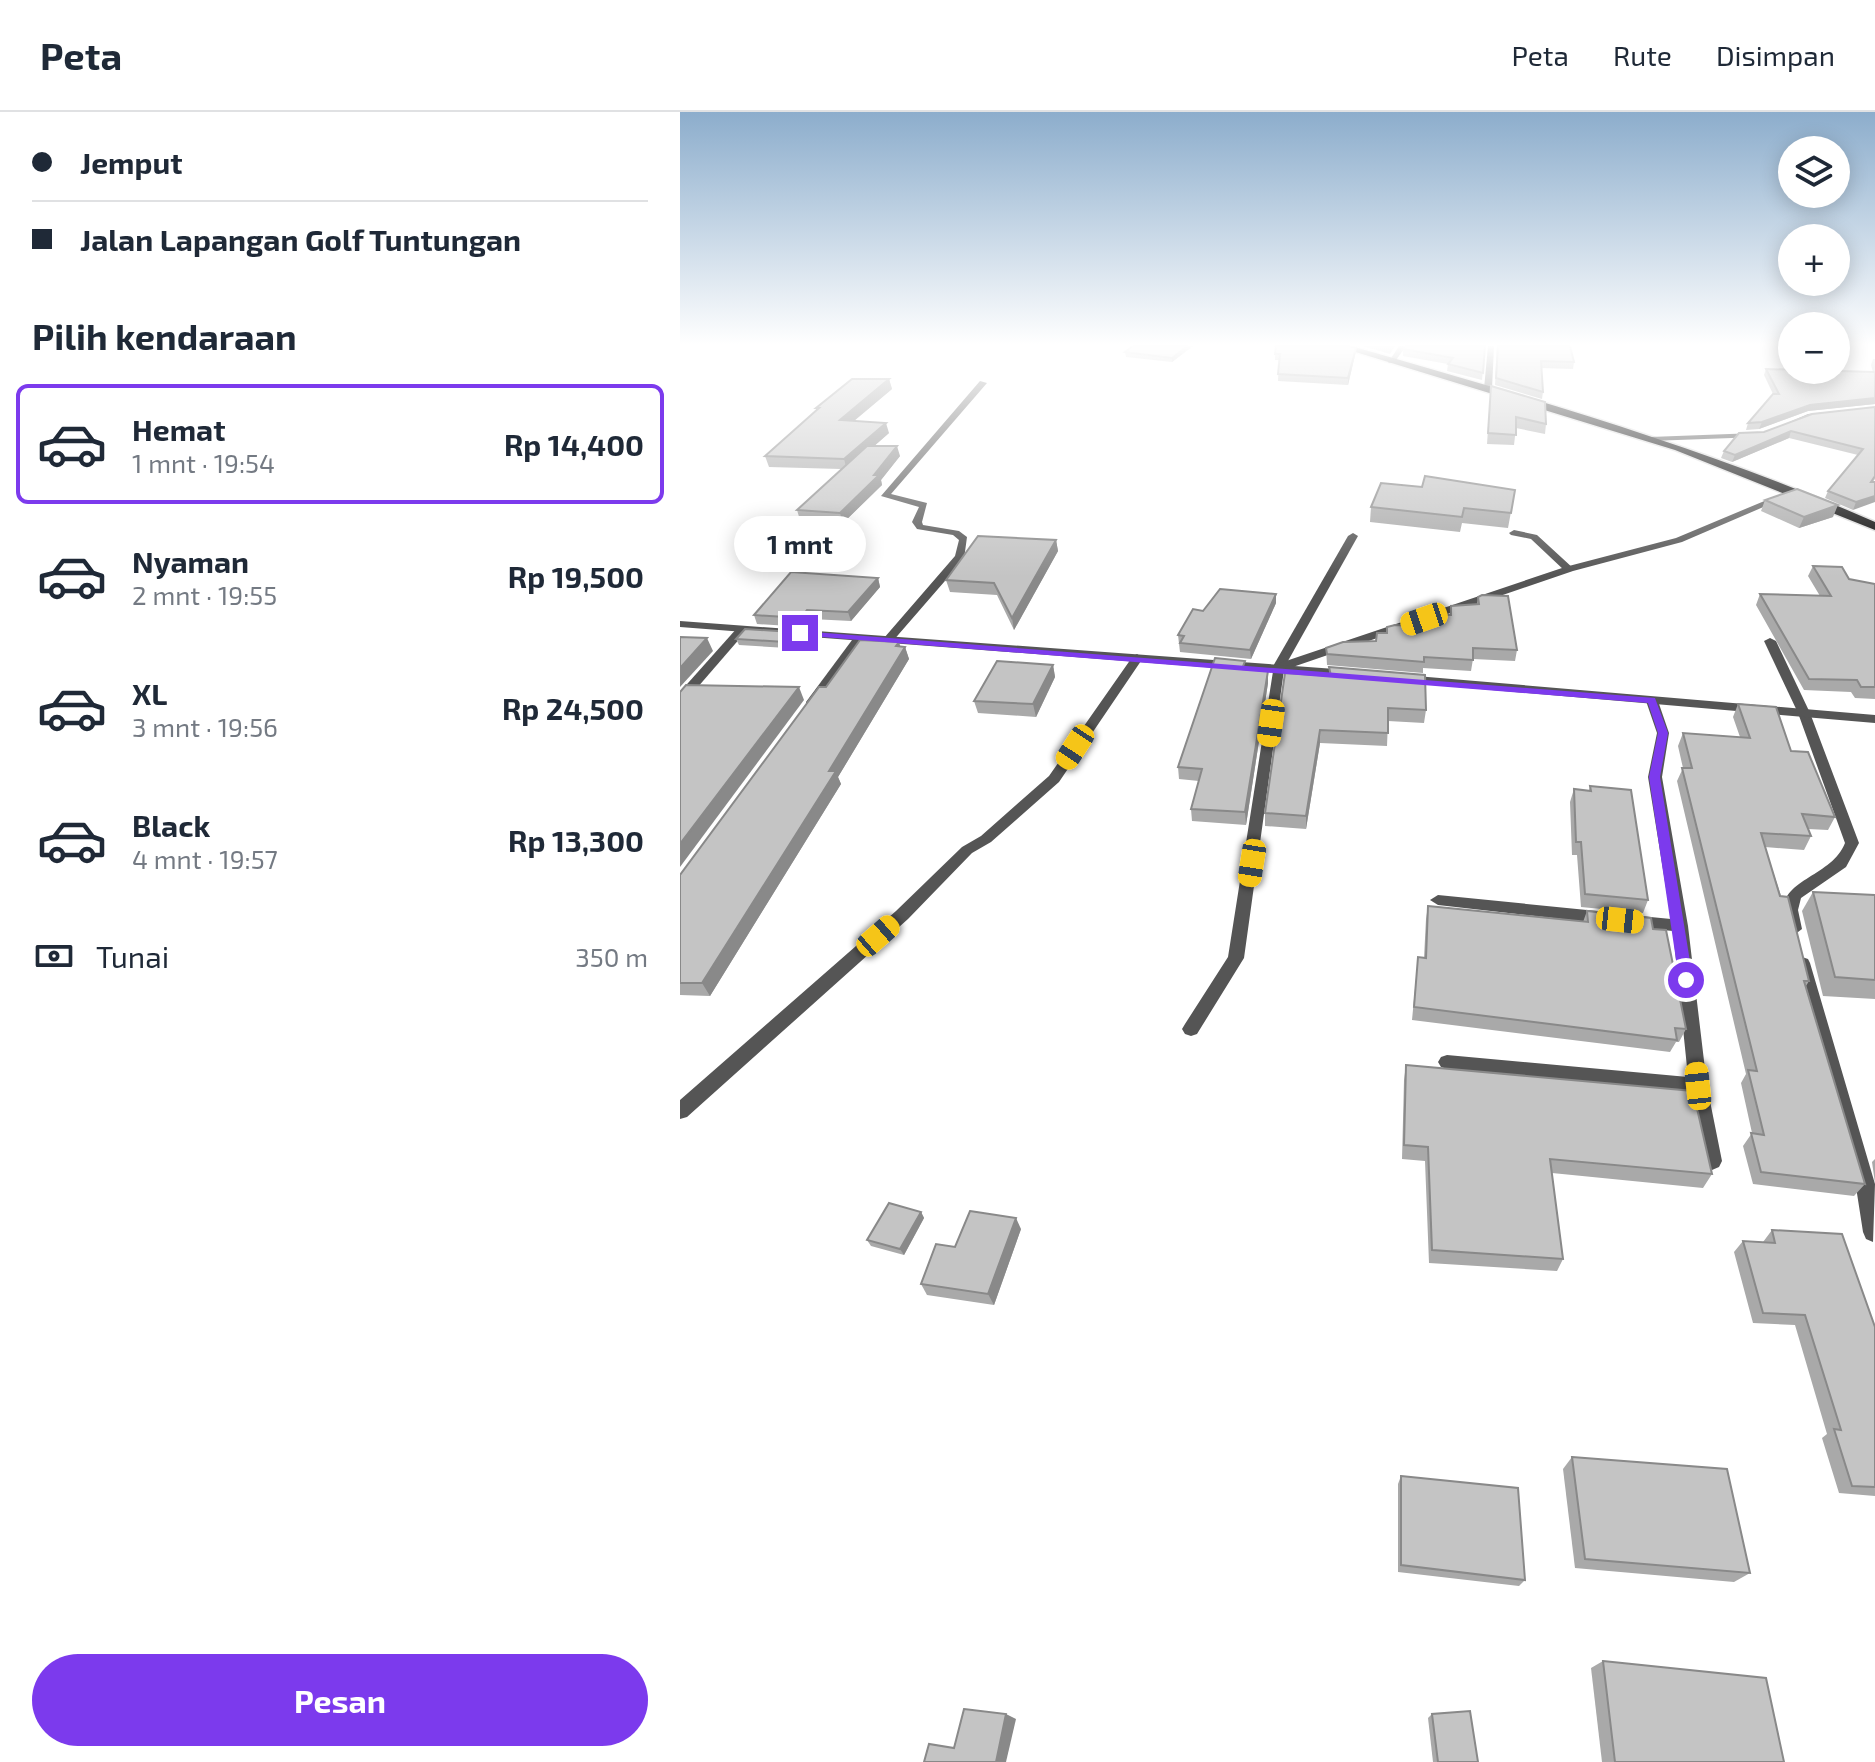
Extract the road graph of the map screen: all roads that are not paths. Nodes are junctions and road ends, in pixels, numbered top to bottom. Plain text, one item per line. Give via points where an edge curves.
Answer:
1 (948, 423) edge
2 (1598, 423) edge
3 (1790, 423) edge
4 (1650, 439) junction
5 (1796, 491) junction
6 (1875, 524) edge
7 (1514, 533) edge
8 (1353, 536) dead end
9 (1569, 569) junction
10 (680, 624) edge
11 (742, 629) junction
12 (859, 638) junction
13 (888, 640) junction
14 (1770, 641) dead end
15 (1137, 658) junction
16 (1278, 668) junction
17 (1367, 676) edge
18 (1396, 678) edge
19 (680, 700) edge
20 (1652, 701) junction
21 (1804, 713) junction
22 (804, 714) edge
23 (1875, 719) edge
24 (1438, 900) dead end
25 (1680, 926) junction
26 (1191, 1029) dead end
27 (1447, 1062) dead end
28 (1698, 1086) junction
29 (680, 1111) edge
30 (1712, 1161) edge
31 (1873, 1232) edge

1 - 13 street via 886,496 924,505 920,527 964,539 960,557
2 - 4 main road
3 - 4 street via 1761,434
4 - 5 main road
5 - 6 main road
5 - 9 street via 1679,540
7 - 9 street via 1533,536
8 - 16 street
9 - 16 street
10 - 11 street
11 - 12 street
11 - 19 street
12 - 13 street
12 - 22 street
13 - 15 street
14 - 21 street
15 - 16 street
15 - 29 street via 1054,779 967,850 902,915
16 - 17 street
16 - 26 street via 1236,958
18 - 20 street
20 - 21 street
20 - 25 street via 1663,733 1655,777
21 - 23 street
21 - 31 street via 1852,843 1842,863 1795,896 1795,938 1866,1187
24 - 25 street
25 - 28 street
27 - 28 street
28 - 30 street

